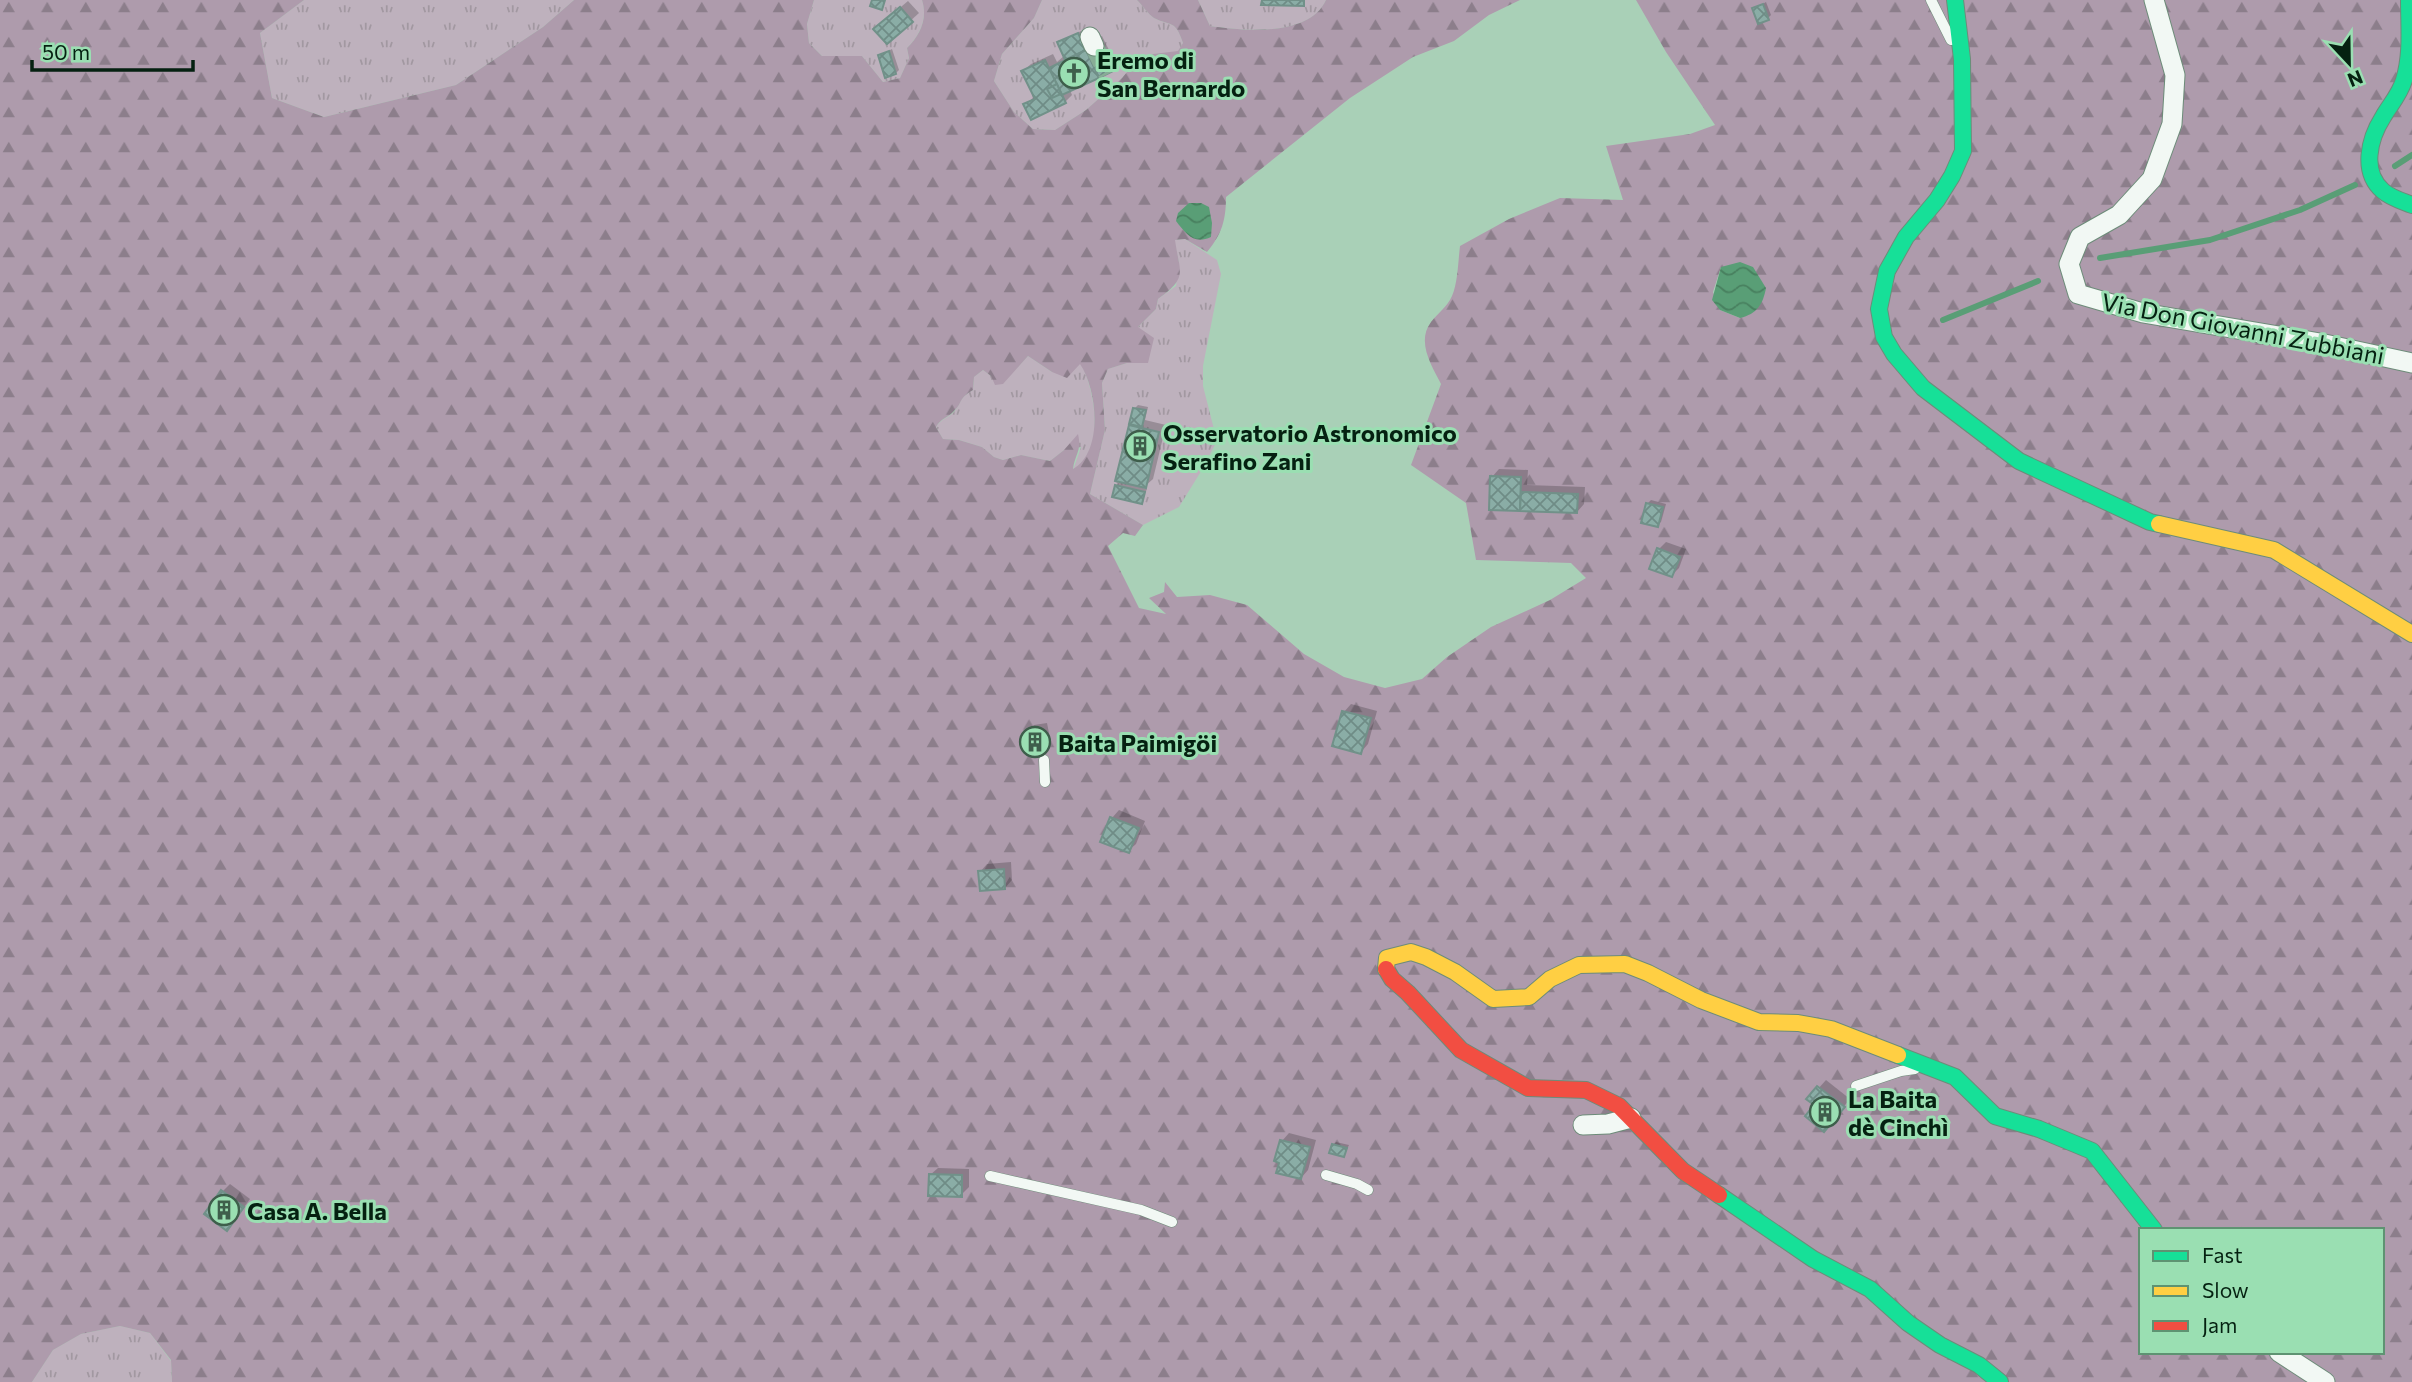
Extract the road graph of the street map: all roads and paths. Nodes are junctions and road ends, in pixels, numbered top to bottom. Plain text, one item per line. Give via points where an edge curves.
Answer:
1 (1931, 0) edge
2 (1955, 0) edge
3 (2154, 0) edge
4 (2409, 0) edge
5 (1962, 59) junction
6 (2412, 205) edge
7 (2412, 363) edge
8 (2412, 634) edge
9 (1044, 760) dead end
10 (1045, 782) dead end
11 (1930, 1068) junction
12 (1856, 1086) dead end
13 (1631, 1118) junction
14 (1583, 1125) dead end
15 (1326, 1175) dead end
16 (990, 1176) dead end
17 (1368, 1190) dead end
18 (1172, 1222) dead end
19 (2152, 1228) edge
20 (2282, 1354) edge
21 (2000, 1382) edge
22 (2325, 1382) edge

1 - 5 lane
2 - 5 street
3 - 7 street, Via Don Giovanni Zubbiani via 2175,75 2172,124 2152,179 2119,215 2080,237 2068,264 2078,293 2143,313
4 - 6 street via 2404,81 2379,124 2368,159 2374,181 2385,193
5 - 8 street via 1963,150 1937,200 1906,237 1886,271 1879,309 1884,337 1894,354 1923,388 2019,461 2150,522 2274,550
9 - 10 lane
11 - 12 lane via 1901,1071
11 - 13 street via 1831,1029 1759,1022 1625,964 1578,965 1550,979 1529,997 1493,999 1426,957 1411,952 1387,958 1385,967 1392,979 1461,1050 1528,1088 1586,1090 1619,1105
11 - 19 street via 1955,1077 1995,1116 2092,1151
13 - 14 street
13 - 21 street via 1683,1171 1813,1259 1870,1289 1908,1323
15 - 17 lane
16 - 18 lane via 1141,1210
20 - 22 street

